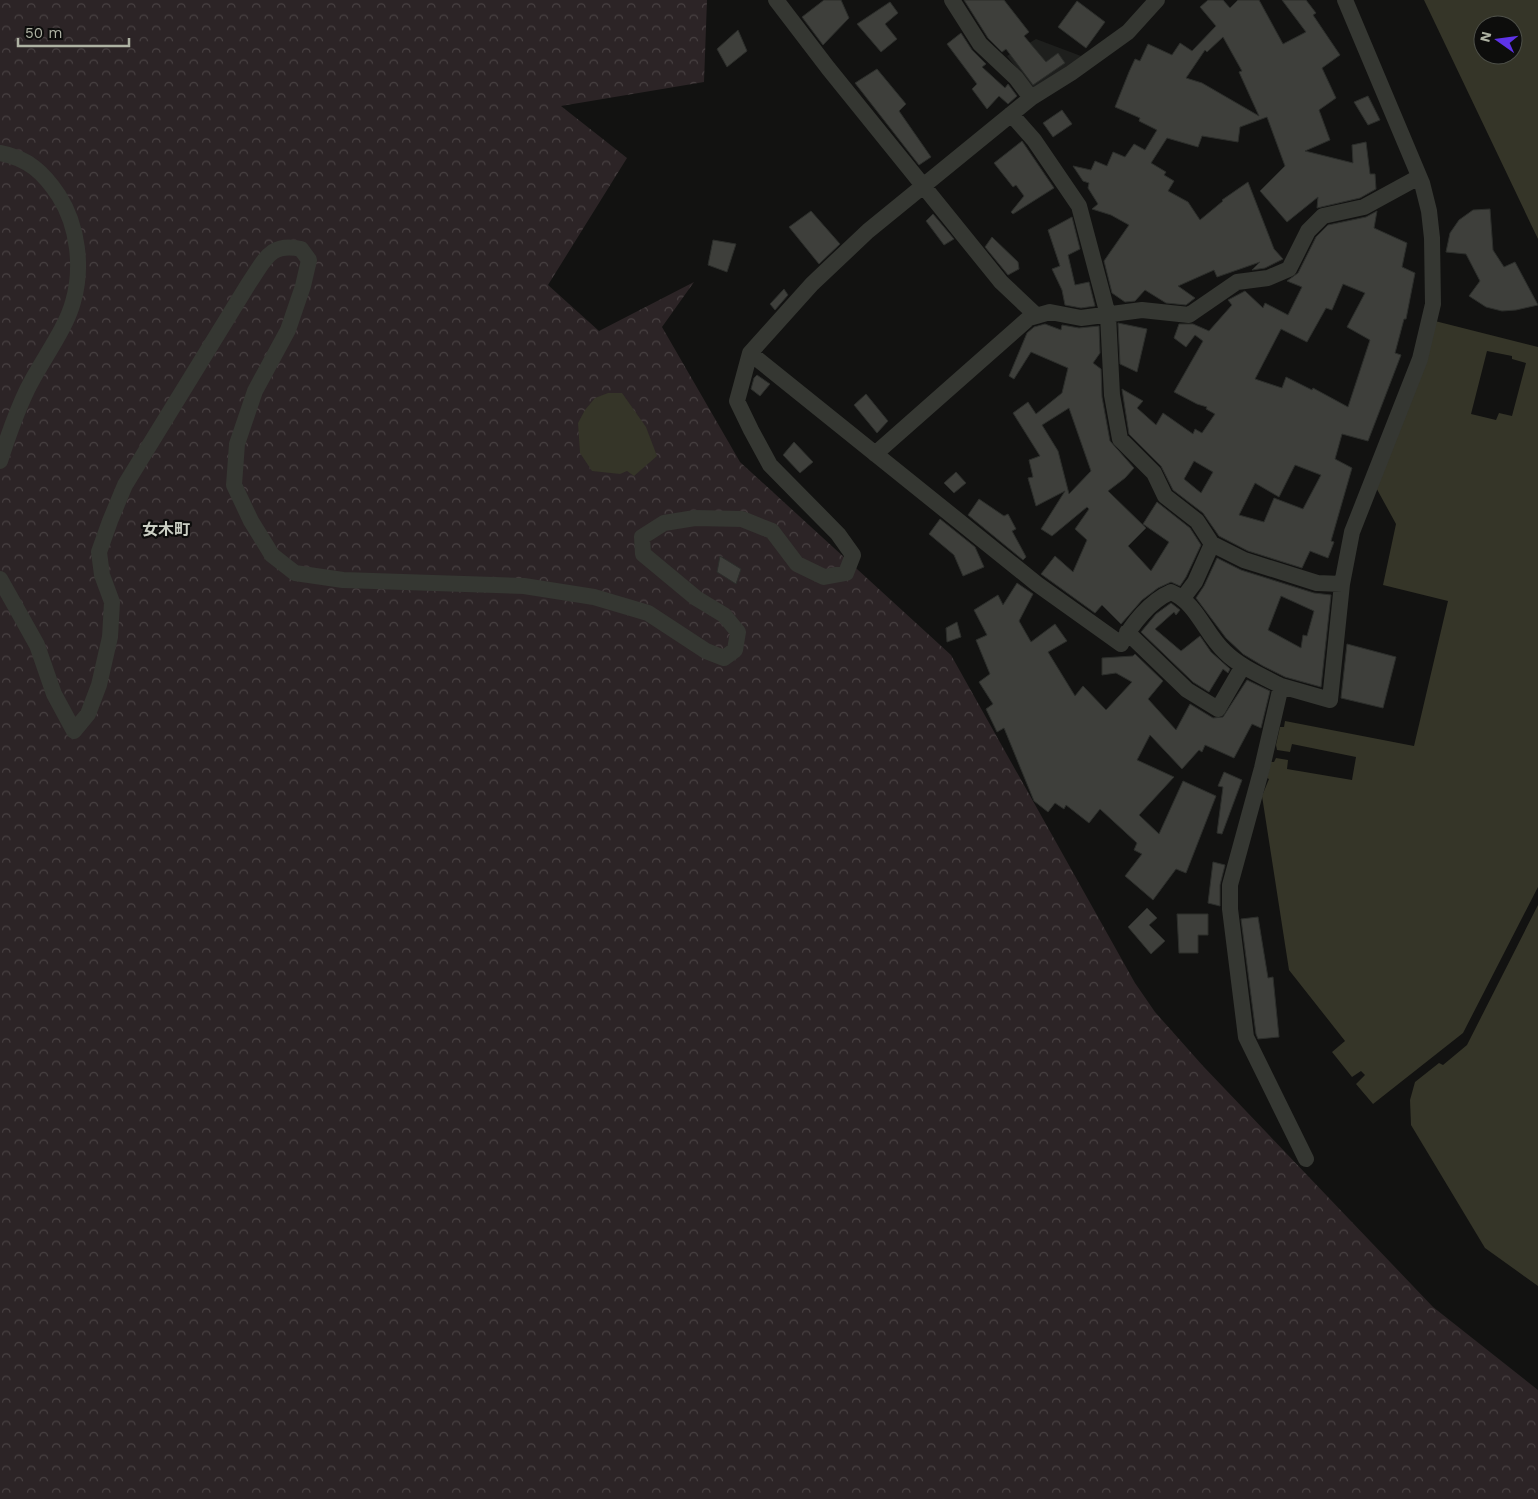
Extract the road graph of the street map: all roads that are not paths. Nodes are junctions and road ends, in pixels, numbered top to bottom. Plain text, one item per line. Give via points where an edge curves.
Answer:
1 (776, 0) edge
2 (952, 0) edge
3 (1157, 0) edge
4 (1345, 0) edge
5 (1030, 98) junction
6 (1011, 114) junction
7 (0, 153) edge
8 (1420, 178) junction
9 (925, 187) junction
10 (1108, 315) junction
11 (1038, 316) junction
12 (750, 353) junction
13 (875, 454) junction
14 (0, 460) edge
15 (1212, 544) junction
16 (0, 579) edge
17 (1342, 584) junction
18 (1183, 598) junction
19 (1128, 632) junction
20 (1242, 666) junction
21 (1281, 686) junction
22 (1306, 1159) dead end

1 - 9 street
2 - 5 street via 980,44 1016,78
3 - 5 street via 1128,32
4 - 8 street
5 - 6 street
6 - 9 street
6 - 10 street via 1034,140 1079,206
7 - 14 street via 14,156 46,176 65,205 74,232 79,266 73,303 28,388
8 - 10 street via 1364,207 1323,216 1308,231 1289,269 1268,278 1237,282 1189,315 1142,310
8 - 17 street via 1429,211 1434,304 1420,359 1352,532
9 - 11 street via 1001,282
9 - 12 street via 868,231 812,284
10 - 11 street via 1081,318 1050,312
10 - 15 street via 1112,395 1120,439 1154,474 1165,496 1196,521
11 - 13 street via 1029,318
12 - 13 street
12 - 16 street via 737,401 751,430 770,465 838,534 853,555 846,573 824,577 797,564 772,531 742,519 695,518 664,523 642,537 643,554 696,598 724,615 738,632 735,650 724,658 706,651 648,613 594,597 524,586 343,580 295,573 272,555 234,485 237,444 255,391 288,330 309,260 301,250 286,246 270,252 249,283 125,485 99,552 102,575 112,602 110,637 99,685 88,714 74,731 54,694 37,645
13 - 19 street via 1065,605 1121,644
15 - 17 street via 1244,560 1317,583
15 - 18 street via 1195,582
17 - 21 street via 1330,700
18 - 19 street via 1171,592 1163,596
18 - 20 street via 1224,652
19 - 20 street via 1187,690 1218,709
20 - 21 street
21 - 22 street via 1230,885 1230,909 1246,1037

